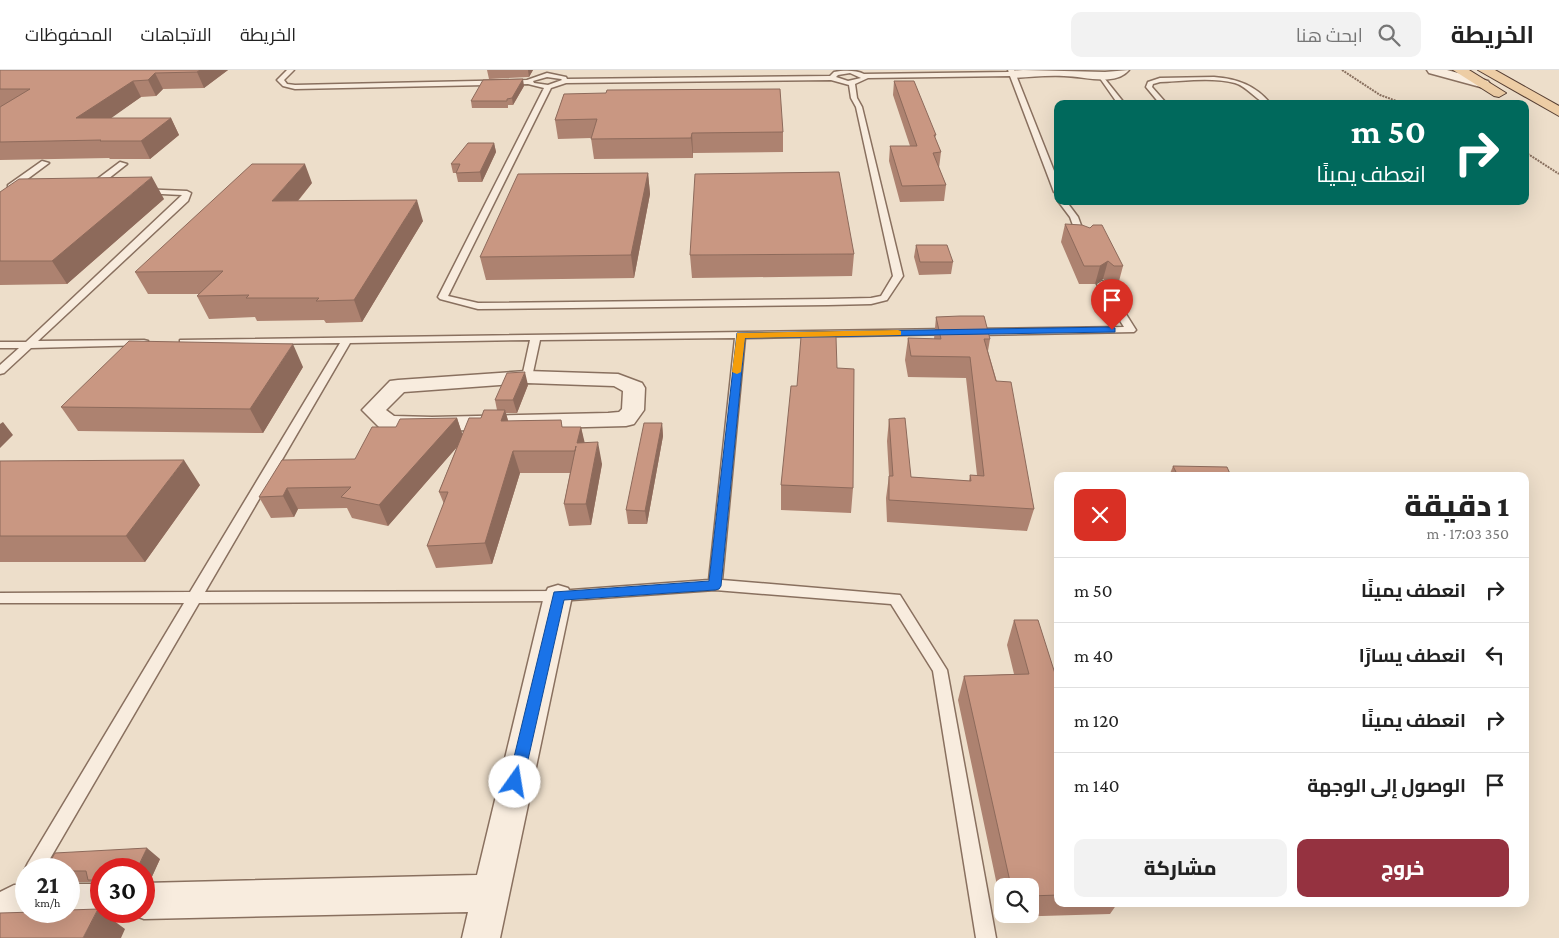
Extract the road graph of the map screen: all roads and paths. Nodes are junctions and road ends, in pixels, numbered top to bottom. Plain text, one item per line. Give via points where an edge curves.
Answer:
1 (291, 70) edge
2 (1071, 70) edge
3 (1123, 70) edge
4 (1342, 70) edge
5 (1433, 70) edge
6 (1460, 70) edge
7 (845, 71) edge
8 (1050, 71) edge
9 (548, 72) edge
10 (1012, 72) edge
11 (1094, 74) junction
12 (864, 76) junction
13 (1484, 77) edge
14 (832, 78) junction
15 (565, 81) junction
16 (530, 82) junction
17 (852, 82) junction
18 (548, 87) junction
19 (1118, 100) edge
20 (1160, 100) edge
21 (1263, 100) edge
22 (1394, 100) edge
23 (1512, 100) edge
24 (1524, 100) edge
25 (1529, 103) edge
26 (1529, 109) edge
27 (1555, 118) edge
28 (1529, 155) edge
29 (45, 163) dead end
30 (123, 164) dead end
31 (1559, 174) edge
32 (1054, 182) edge
33 (104, 191) edge
34 (132, 191) edge
35 (23, 192) edge
36 (1065, 205) edge
37 (1083, 242) edge
38 (1102, 284) dead end
39 (740, 335) junction
40 (536, 338) junction
41 (347, 340) junction
42 (157, 342) edge
43 (177, 342) edge
44 (0, 344) edge
45 (28, 344) junction
46 (0, 370) edge
47 (527, 377) junction
48 (715, 586) junction
49 (558, 596) junction
50 (0, 598) edge
51 (195, 598) junction
52 (41, 858) edge
53 (490, 893) junction
54 (155, 901) edge
55 (481, 938) edge
56 (986, 938) edge

1 - 16 lane via 280,80 295,87
2 - 11 street
3 - 11 street via 1114,74
4 - 22 path via 1380,95
5 - 13 street
6 - 13 main road
7 - 12 lane
7 - 14 lane via 833,74
8 - 10 street
8 - 11 street
9 - 15 lane
9 - 16 lane
10 - 12 lane
10 - 32 lane
11 - 19 lane
12 - 17 lane via 861,81
13 - 23 main road
13 - 24 main road
14 - 15 lane
14 - 17 lane
15 - 18 lane
16 - 18 lane
17 - 18 lane via 898,276 884,298 828,302 478,306 443,297
20 - 21 lane via 1149,87 1150,82 1236,82 1246,85
25 - 27 main road
26 - 27 main road
28 - 31 path
29 - 35 lane via 5,192
30 - 33 lane via 86,191
34 - 45 lane via 186,193 186,200
36 - 37 lane via 1074,217
38 - 39 lane via 1131,330
39 - 40 lane
39 - 48 lane
40 - 41 lane
40 - 47 lane
41 - 43 lane
41 - 51 lane
42 - 45 lane
44 - 45 lane
45 - 46 lane
47 - 47 street via 398,386 373,410 388,423 432,424 626,419 633,410 634,388 618,380
48 - 49 lane
48 - 56 lane via 895,599 940,670
49 - 51 lane
49 - 53 street
50 - 51 lane
51 - 52 lane
53 - 54 street
53 - 55 street

